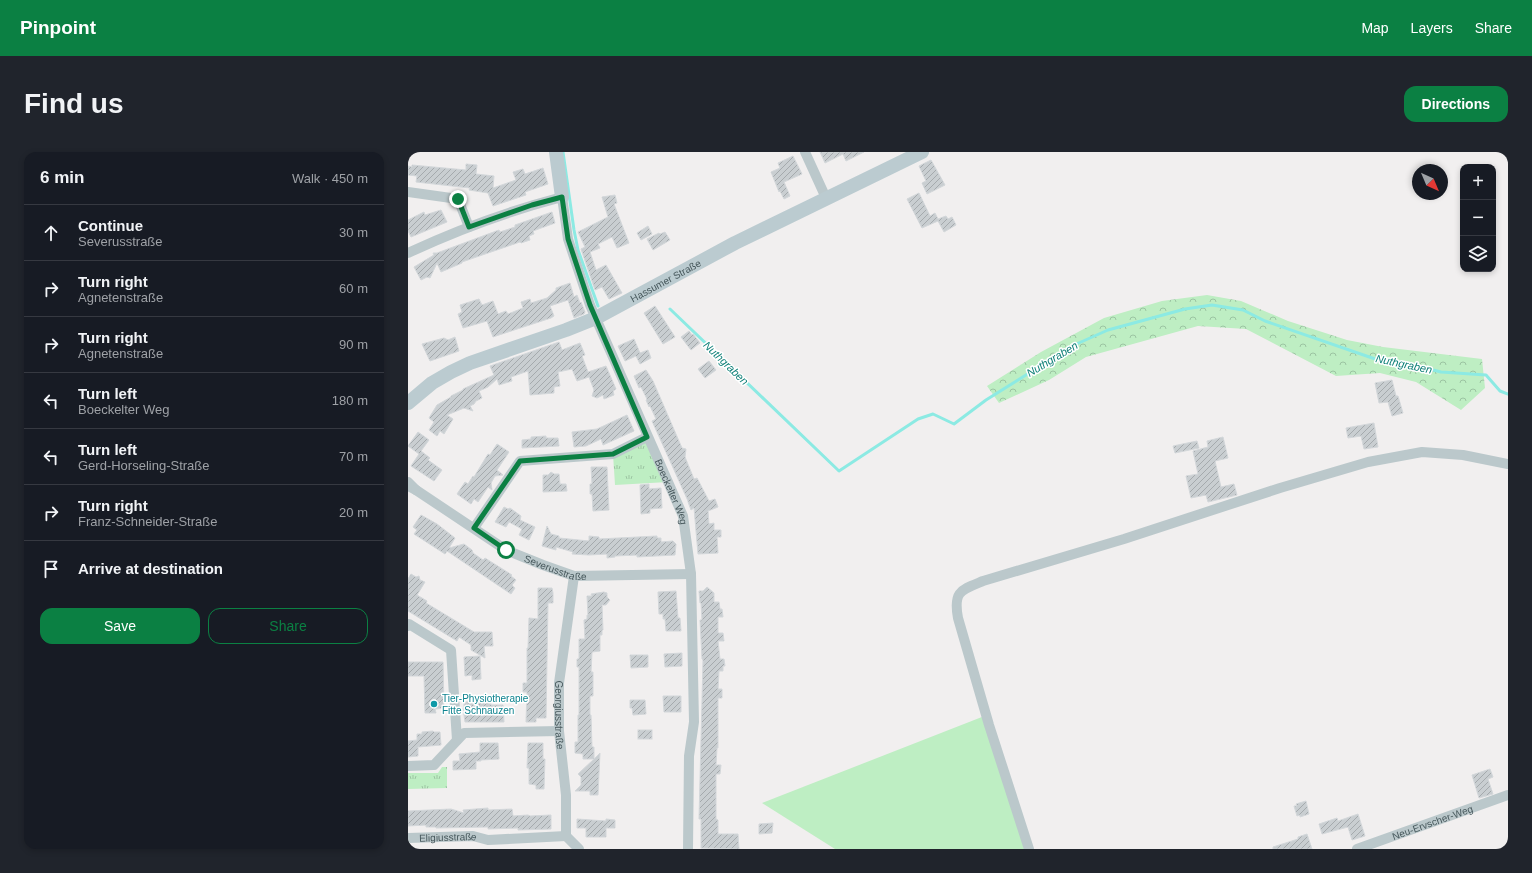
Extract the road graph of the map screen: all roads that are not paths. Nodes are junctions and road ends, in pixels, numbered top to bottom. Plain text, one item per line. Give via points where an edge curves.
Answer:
1 (556, 152) edge
2 (805, 152) edge
3 (922, 152) edge
4 (408, 192) edge
5 (562, 197) junction
6 (826, 198) junction
7 (469, 227) junction
8 (408, 253) edge
9 (596, 318) junction
10 (408, 404) edge
11 (647, 437) junction
12 (1508, 464) edge
13 (408, 482) edge
14 (412, 488) edge
15 (474, 528) junction
16 (691, 574) junction
17 (574, 576) junction
18 (408, 626) edge
19 (559, 731) junction
20 (457, 740) junction
21 (408, 766) edge
22 (1508, 795) edge
23 (566, 836) junction
24 (408, 838) edge
25 (488, 845) edge
26 (579, 849) edge
27 (688, 849) edge
28 (1029, 849) edge
29 (1357, 849) edge

1 - 5 street, Boeckelter Weg
2 - 6 street
3 - 6 street, Hassumer Straße
4 - 7 street via 458,199
5 - 7 street
5 - 9 street, Boeckelter Weg via 568,239
6 - 9 street, Hassumer Straße via 735,243
7 - 8 street
9 - 10 street, Hassumer Straße via 470,363 432,383
9 - 11 street, Boeckelter Weg
11 - 15 street via 613,454 520,461
11 - 16 street, Boeckelter Weg via 683,516
12 - 28 street via 1463,455 1422,452 1368,462 965,588 957,596 958,618
13 - 14 street, Severusstraße
14 - 15 street, Severusstraße
15 - 17 street, Severusstraße via 506,550
16 - 17 street, Severusstraße
16 - 27 street, Boeckelter Weg via 694,722 689,756
17 - 19 street, Georgiusstraße via 559,683
18 - 20 street via 409,624 451,650
19 - 20 street via 464,733
19 - 23 street, Georgiusstraße via 566,795
20 - 21 street via 434,765
22 - 29 street, Neu-Ervscher-Weg
23 - 25 street, Eligiusstraße
23 - 26 street
24 - 25 street, Eligiusstraße via 473,836

